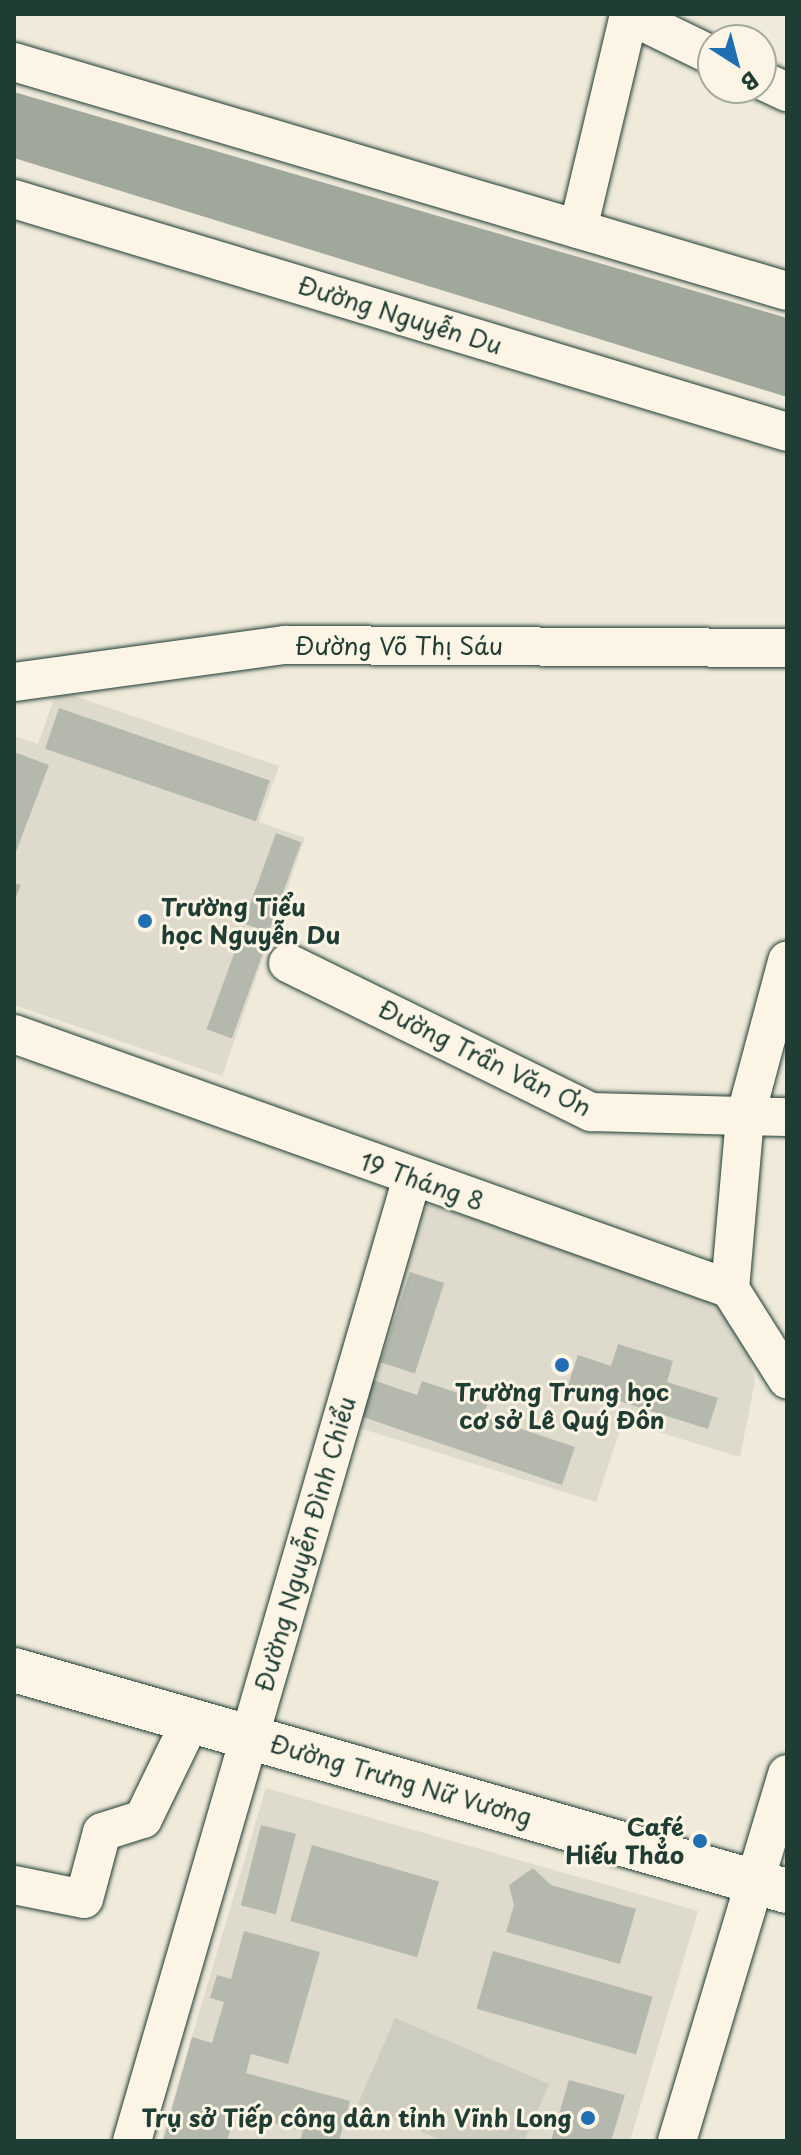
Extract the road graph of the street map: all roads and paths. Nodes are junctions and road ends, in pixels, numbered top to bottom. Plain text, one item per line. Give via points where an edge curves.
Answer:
1 (697, 48) edge
2 (14, 62) edge
3 (14, 199) edge
4 (578, 229) junction
5 (787, 291) edge
6 (787, 432) edge
7 (787, 648) edge
8 (14, 682) edge
9 (787, 961) edge
10 (288, 963) dead end
11 (14, 1034) edge
12 (787, 1117) edge
13 (745, 1118) junction
14 (412, 1178) junction
15 (730, 1289) junction
16 (787, 1379) edge
17 (14, 1670) edge
18 (191, 1720) junction
19 (249, 1737) junction
20 (787, 1774) edge
21 (14, 1885) edge
22 (771, 1886) edge
23 (132, 2141) edge
24 (677, 2141) edge

1 - 4 street via 629,15
2 - 4 street
3 - 6 street, Đường Nguyễn Du
4 - 5 street
7 - 8 street, Đường Võ Thị Sáu via 285,645
9 - 13 street
10 - 13 street, Đường Trần Văn Ơn via 591,1112
11 - 14 street, 19 Tháng 8
12 - 13 street, Đường Trần Văn Ơn
13 - 15 street
14 - 15 street, 19 Tháng 8
14 - 19 street, Đường Nguyễn Đình Chiểu
15 - 16 street
17 - 18 main road, Đường Trưng Nữ Vương
18 - 19 main road, Đường Trưng Nữ Vương
18 - 21 street via 143,1819 102,1832 84,1899
19 - 22 main road, Đường Trưng Nữ Vương
19 - 23 street, Đường Nguyễn Đình Chiểu
20 - 22 street
22 - 24 street

